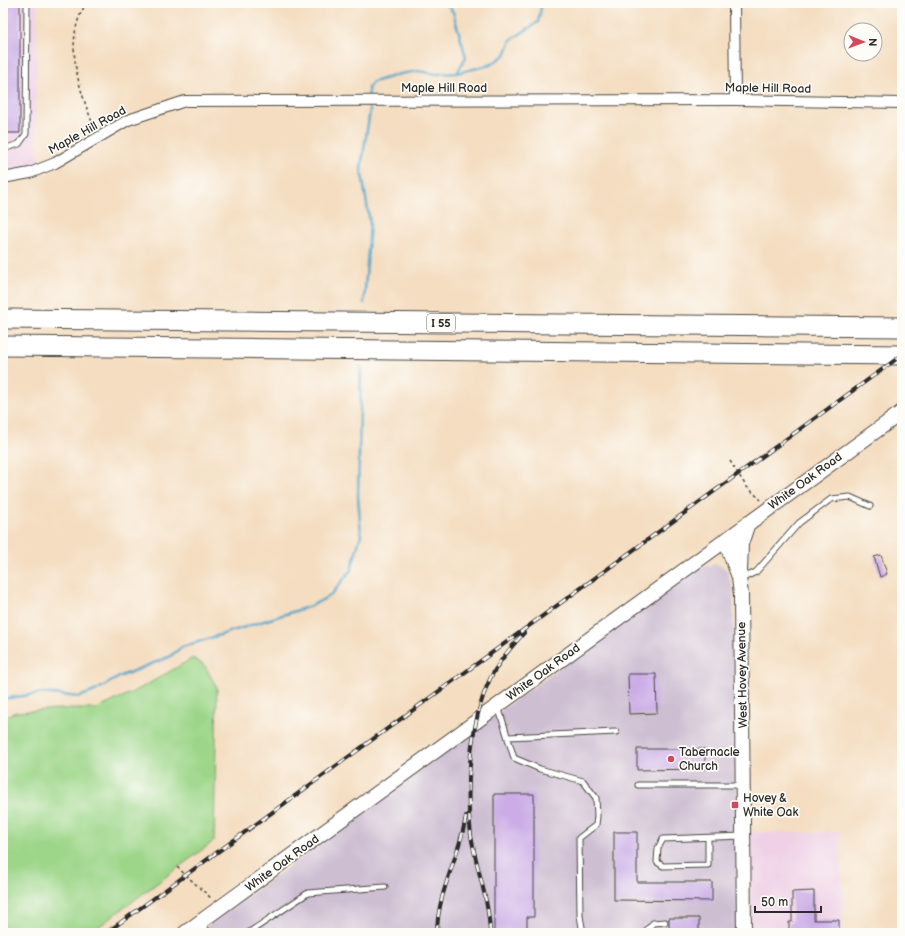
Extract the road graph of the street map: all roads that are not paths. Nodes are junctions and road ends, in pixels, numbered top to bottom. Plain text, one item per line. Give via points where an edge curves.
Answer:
1 (27, 3) edge
2 (734, 3) edge
3 (735, 100) junction
4 (902, 103) edge
5 (3, 148) edge
6 (3, 178) edge
7 (3, 319) edge
8 (902, 327) edge
9 (3, 346) edge
10 (902, 354) edge
11 (902, 412) edge
12 (870, 506) dead end
13 (748, 524) junction
14 (725, 540) junction
15 (739, 578) junction
16 (498, 705) junction
17 (616, 732) dead end
18 (508, 737) junction
19 (743, 784) junction
20 (638, 785) dead end
21 (744, 836) junction
22 (708, 838) junction
23 (385, 887) dead end
24 (665, 922) dead end
25 (202, 928) edge
26 (185, 933) edge
27 (248, 933) edge
28 (583, 933) edge
29 (644, 933) edge
30 (744, 933) edge

1 - 5 lane via 26,134 19,144
2 - 3 street
3 - 4 street, Maple Hill Road
3 - 6 street, Maple Hill Road via 185,101 128,120 55,164 30,173
7 - 8 highway, I 55
9 - 10 highway, I 55
11 - 13 street, White Oak Road
12 - 15 lane via 850,498 831,499 799,523 756,572
13 - 14 street, White Oak Road
13 - 15 street via 741,544
14 - 15 street, West Hovey Avenue
14 - 16 street, White Oak Road
15 - 19 street, West Hovey Avenue
16 - 18 lane
16 - 25 street, White Oak Road via 221,907
17 - 18 lane
18 - 28 lane via 514,758 540,769 583,781 596,798 596,825 579,838 580,916
19 - 20 lane
19 - 21 street, West Hovey Avenue
21 - 22 lane
21 - 30 street, West Hovey Avenue
22 - 22 lane via 663,839 658,848 657,862 663,866 708,865
23 - 27 lane via 308,893
24 - 29 lane via 653,923
25 - 26 street, White Oak Road

